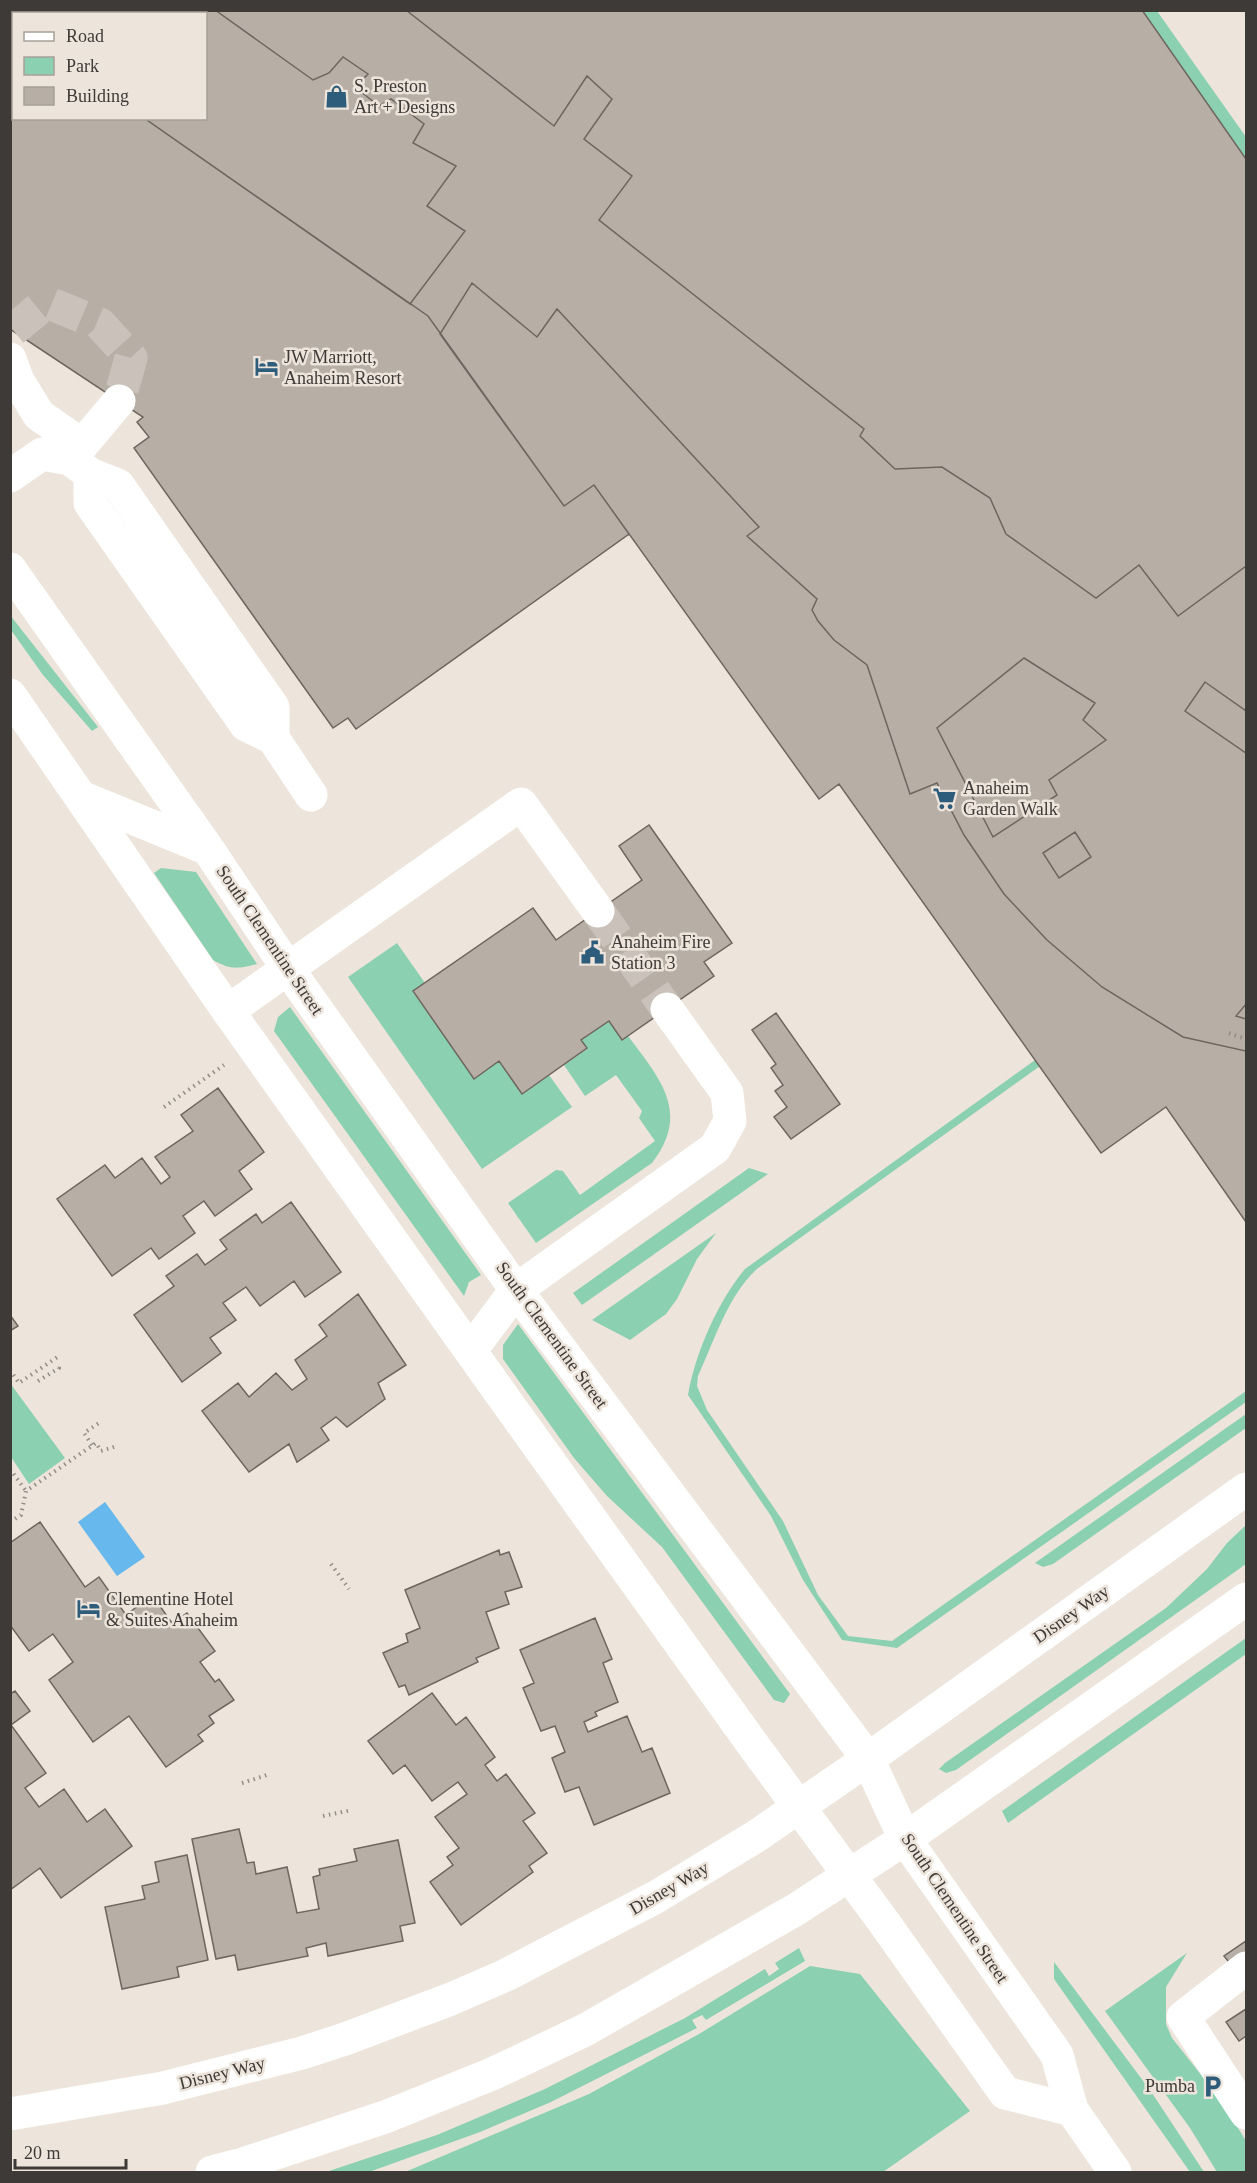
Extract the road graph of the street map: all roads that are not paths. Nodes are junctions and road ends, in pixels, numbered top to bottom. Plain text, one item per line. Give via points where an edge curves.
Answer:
1 (11, 343) edge
2 (118, 401) tunnel mouth
3 (81, 459) junction
4 (10, 476) edge
5 (10, 569) edge
6 (10, 695) edge
7 (311, 795) dead end
8 (81, 797) junction
9 (208, 849) junction
10 (598, 911) tunnel mouth
11 (288, 969) junction
12 (667, 1009) tunnel mouth
13 (228, 1011) junction
14 (516, 1290) junction
15 (471, 1350) junction
16 (1246, 1489) edge
17 (1246, 1599) edge
18 (868, 1760) junction
19 (800, 1806) junction
20 (905, 1839) junction
21 (849, 1876) junction
22 (1246, 1968) edge
23 (1071, 2110) junction
24 (1246, 2113) edge
25 (10, 2114) edge
26 (212, 2172) edge
27 (1114, 2172) edge

1 - 3 street via 18,381 39,415
2 - 3 street
3 - 4 street via 42,454
3 - 7 street via 118,485 273,707 273,738
5 - 9 street, South Clementine Street
6 - 8 street
8 - 9 street
8 - 13 street
9 - 11 street, South Clementine Street
10 - 11 street via 522,804
11 - 13 street
11 - 14 street, South Clementine Street
12 - 14 street via 727,1093 729,1121 715,1148
13 - 15 street
14 - 15 street
14 - 18 street, South Clementine Street
15 - 19 street
16 - 18 street, Disney Way
17 - 20 street
18 - 19 street, Disney Way
18 - 20 street, South Clementine Street
19 - 21 street
19 - 25 street, Disney Way via 656,1897 506,1975 451,1999 345,2039 243,2069 163,2088
20 - 21 street
20 - 23 street, South Clementine Street via 1057,2055
21 - 23 street via 1005,2093
21 - 26 street via 585,2030 492,2074 385,2117
22 - 24 street via 1183,2016
23 - 27 street, South Clementine Street

